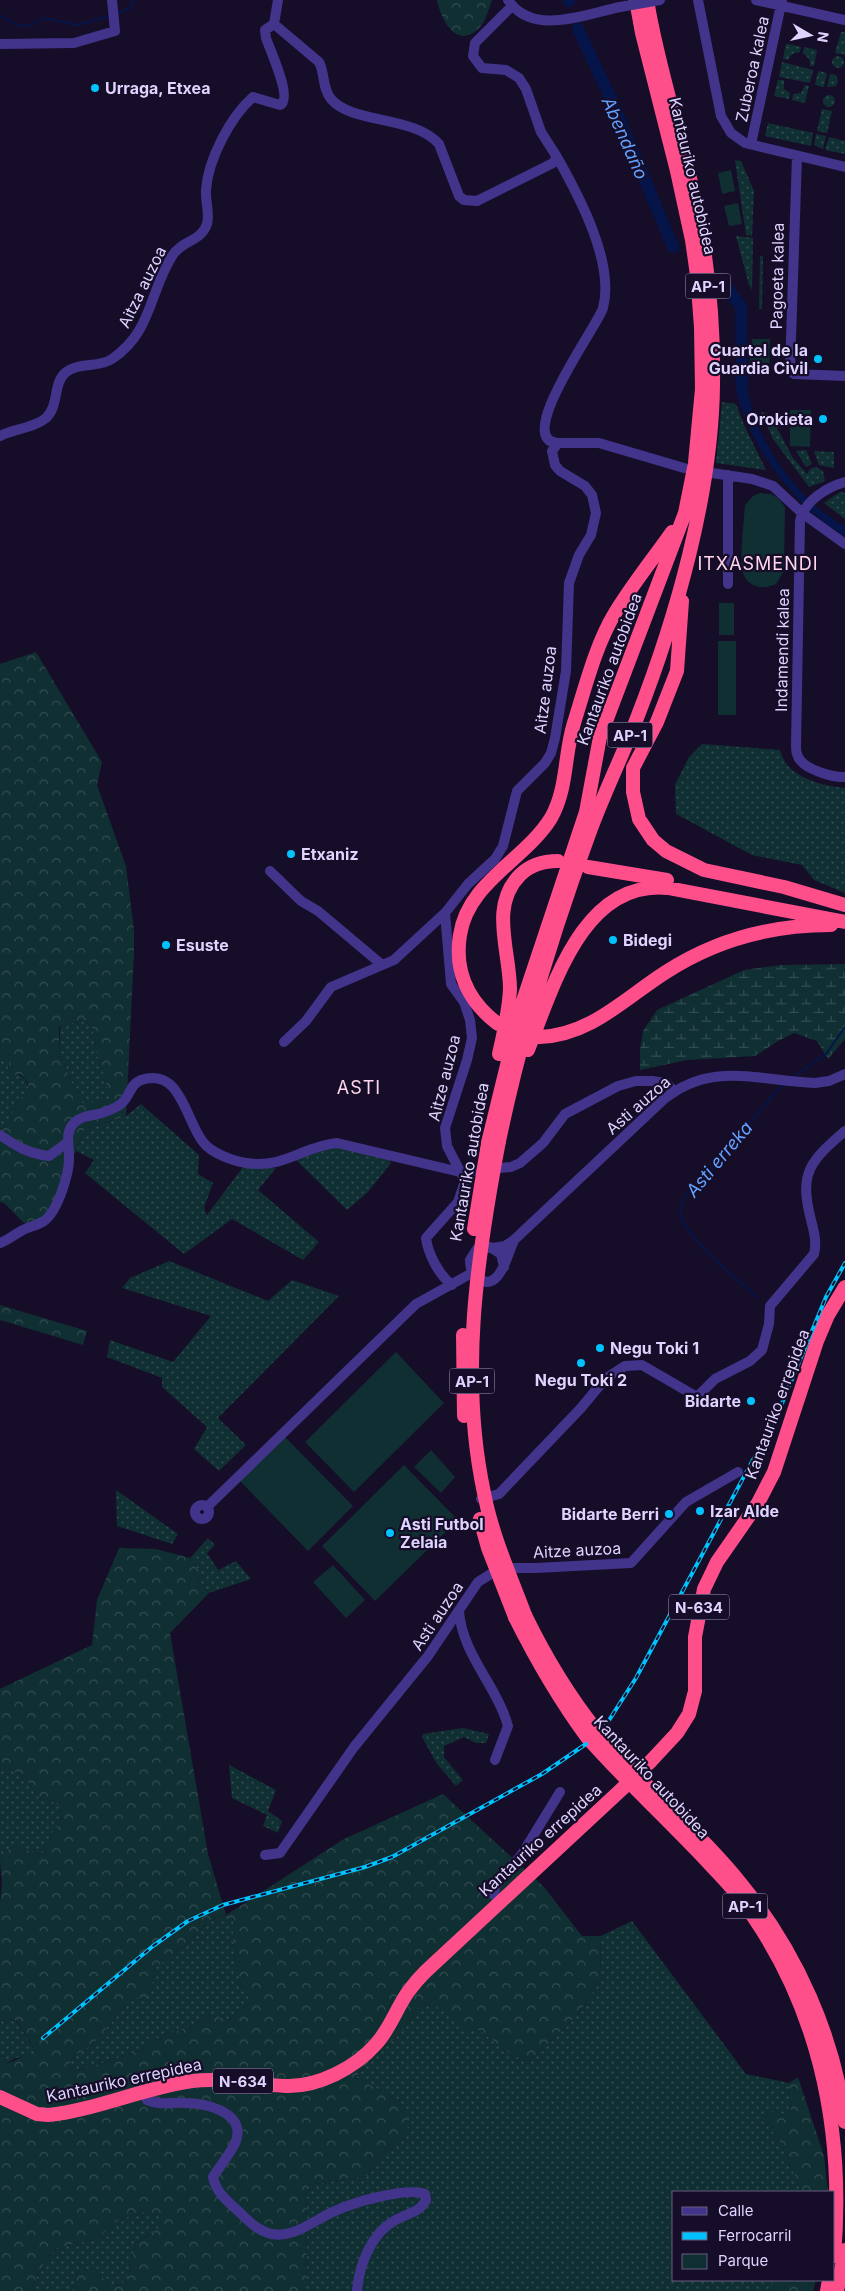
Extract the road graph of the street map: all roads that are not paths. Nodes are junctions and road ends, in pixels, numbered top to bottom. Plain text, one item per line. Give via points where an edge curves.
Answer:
1 (278, 0) edge
2 (636, 0) edge
3 (647, 0) edge
4 (660, 0) edge
5 (698, 0) edge
6 (756, 0) edge
7 (510, 3) edge
8 (782, 3) edge
9 (113, 10) edge
10 (845, 20) edge
11 (274, 24) junction
12 (0, 44) edge
13 (751, 144) junction
14 (797, 156) junction
15 (557, 157) junction
16 (845, 167) edge
17 (845, 376) edge
18 (0, 436) edge
19 (558, 443) junction
20 (684, 468) dead end
21 (712, 473) dead end
22 (728, 475) junction
23 (845, 482) edge
24 (685, 513) junction
25 (802, 513) junction
26 (845, 544) edge
27 (685, 576) junction
28 (728, 584) dead end
29 (845, 777) edge
30 (558, 862) dead end
31 (588, 867) dead end
32 (270, 871) dead end
33 (845, 905) edge
34 (845, 911) edge
35 (444, 913) junction
36 (845, 922) edge
37 (845, 926) edge
38 (381, 964) junction
39 (498, 1024) dead end
40 (540, 1037) dead end
41 (284, 1042) dead end
42 (845, 1074) edge
43 (674, 1092) junction
44 (508, 1102) junction
45 (845, 1131) edge
46 (0, 1135) edge
47 (68, 1142) junction
48 (490, 1142) junction
49 (460, 1172) junction
50 (514, 1240) junction
51 (0, 1243) edge
52 (494, 1248) junction
53 (504, 1266) junction
54 (474, 1275) junction
55 (488, 1281) junction
56 (456, 1282) junction
57 (845, 1287) edge
58 (474, 1292) junction
59 (738, 1472) dead end
60 (481, 1498) junction
61 (207, 1507) dead end
62 (502, 1568) junction
63 (459, 1611) junction
64 (520, 1616) junction
65 (495, 1760) dead end
66 (560, 1792) dead end
67 (265, 1855) dead end
68 (501, 1900) junction
69 (143, 2092) junction
70 (0, 2097) edge
71 (845, 2122) edge
72 (835, 2244) edge
73 (845, 2250) edge
74 (357, 2291) edge
75 (837, 2291) edge

1 - 11 street
2 - 24 highway, Kantauriko autobidea / AP-1 via 692,240 698,293 702,389 695,463
3 - 27 highway, Kantauriko autobidea / AP-1 via 699,218 708,285 713,386 711,420
4 - 7 street, bridge via 541,21 523,15
5 - 13 street via 722,122 735,137
6 - 8 street
7 - 15 street via 475,43 473,56 482,68 506,70 519,78 541,132
8 - 10 street
8 - 13 street, Zuberoa kalea
9 - 12 street via 115,31 74,43
11 - 15 street via 319,62 328,94 338,105 412,126 434,138 440,144 464,200 476,201 532,175 553,163
11 - 18 street, Aitza auzoa via 265,30 266,38 286,98 280,105 253,97 240,110 218,144 206,185 208,222 196,239 180,245 172,257 140,332 110,360 65,373 59,382 54,406 46,418
13 - 14 street
14 - 16 street
14 - 17 street, Pagoeta kalea via 790,370 794,374
15 - 19 street via 592,228 606,290 603,310 556,390 547,412 546,436
19 - 20 street via 600,443
19 - 35 street, Aitze auzoa via 552,451 555,465 585,486 592,495 596,513 591,535 568,583 566,671 555,738 551,753 518,791 503,846 495,859
21 - 22 street
22 - 25 street via 773,486
22 - 28 street
23 - 25 street via 828,488
24 - 39 highway via 614,614 572,727 562,791 551,818 536,837 491,879 472,903 462,926 458,953 464,983 480,1008
24 - 48 highway, Kantauriko autobidea / AP-1 via 600,737 586,812 524,996
25 - 26 street
25 - 29 street, Indamendi kalea via 799,528 797,753 807,766
27 - 33 highway via 677,671 657,722 633,768 633,792 639,818 653,840 666,851 704,870 784,887
27 - 44 highway, Kantauriko autobidea / AP-1 via 638,716 590,832 556,932 526,1026
30 - 48 highway via 539,864 524,871 512,884 505,899 503,919 509,976 508,1007
31 - 34 highway
32 - 38 street via 301,901 318,911
35 - 38 street via 394,960
35 - 49 street, Aitze auzoa via 451,984 464,1002 472,1038 445,1128 447,1146
36 - 44 highway via 652,886 612,901 585,928 563,966
37 - 40 highway via 798,925 760,931 720,943 670,969 584,1027 554,1037
38 - 41 street via 331,987 306,1021
42 - 43 street, Asti auzoa via 820,1083 721,1075 694,1081
43 - 49 street via 666,1083 652,1081 618,1086 565,1114 543,1143 520,1163 511,1167
43 - 50 street, Asti auzoa
44 - 48 highway, Kantauriko autobidea / AP-1
45 - 60 street via 807,1171 805,1196 817,1244 814,1254 770,1306 762,1350 750,1361 715,1379 697,1397 642,1365 625,1366 605,1379 499,1494
46 - 47 street via 21,1149 42,1156 55,1153
47 - 49 street via 68,1134 79,1119 124,1102 133,1085 154,1078 170,1084 179,1092 185,1109 208,1147 244,1163 275,1163 319,1146 337,1144
47 - 51 street via 68,1167 54,1208 45,1220
48 - 64 highway, Kantauriko autobidea / AP-1, bridge via 472,1338 474,1431 492,1528
48 - 64 highway, Kantauriko autobidea / AP-1, bridge via 476,1183 478,1200 463,1338 462,1392 466,1444 488,1548
49 - 56 street, Aitze auzoa via 465,1181 458,1202 426,1238 426,1245 442,1276
50 - 52 street, Asti auzoa
50 - 53 street, Asti auzoa
52 - 53 street via 501,1254
52 - 54 street via 484,1247 473,1254 470,1260
53 - 55 street via 498,1276
54 - 55 street
54 - 56 street
54 - 58 street
55 - 58 street
56 - 58 street, Aitze auzoa
56 - 61 street via 416,1304 388,1329
57 - 68 highway, Kantauriko errepidea / N-634, bridge via 817,1342 778,1465 758,1503 717,1562 704,1589 695,1637 695,1691 689,1714 677,1733 650,1762
58 - 60 street via 469,1332 468,1393 473,1456
59 - 62 street, Aitze auzoa via 686,1502 631,1562
60 - 62 street
62 - 63 street, Asti auzoa via 478,1582
63 - 65 street via 467,1643 500,1704 508,1726
63 - 67 street, Asti auzoa via 428,1656 354,1747 280,1853
64 - 71 highway, Kantauriko autobidea / AP-1 via 596,1730 742,1885 787,1949 823,2030
64 - 72 highway, Kantauriko autobidea / AP-1 via 530,1647 568,1711 588,1737 736,1893 791,1979 817,2047 834,2117 839,2159
66 - 68 street via 522,1854 495,1886 494,1895
68 - 69 highway, Kantauriko errepidea / N-634 via 425,1972 407,1993 377,2043 346,2068 303,2085 276,2086 220,2079 181,2083
69 - 70 highway, Kantauriko errepidea / N-634 via 48,2115 37,2114
69 - 74 street via 147,2100 155,2104 201,2104 232,2118 237,2125 238,2138 213,2177 214,2186 252,2225 269,2233 284,2234 301,2229 336,2210 404,2191 425,2194 422,2207 394,2220 375,2238 362,2263
73 - 75 highway

